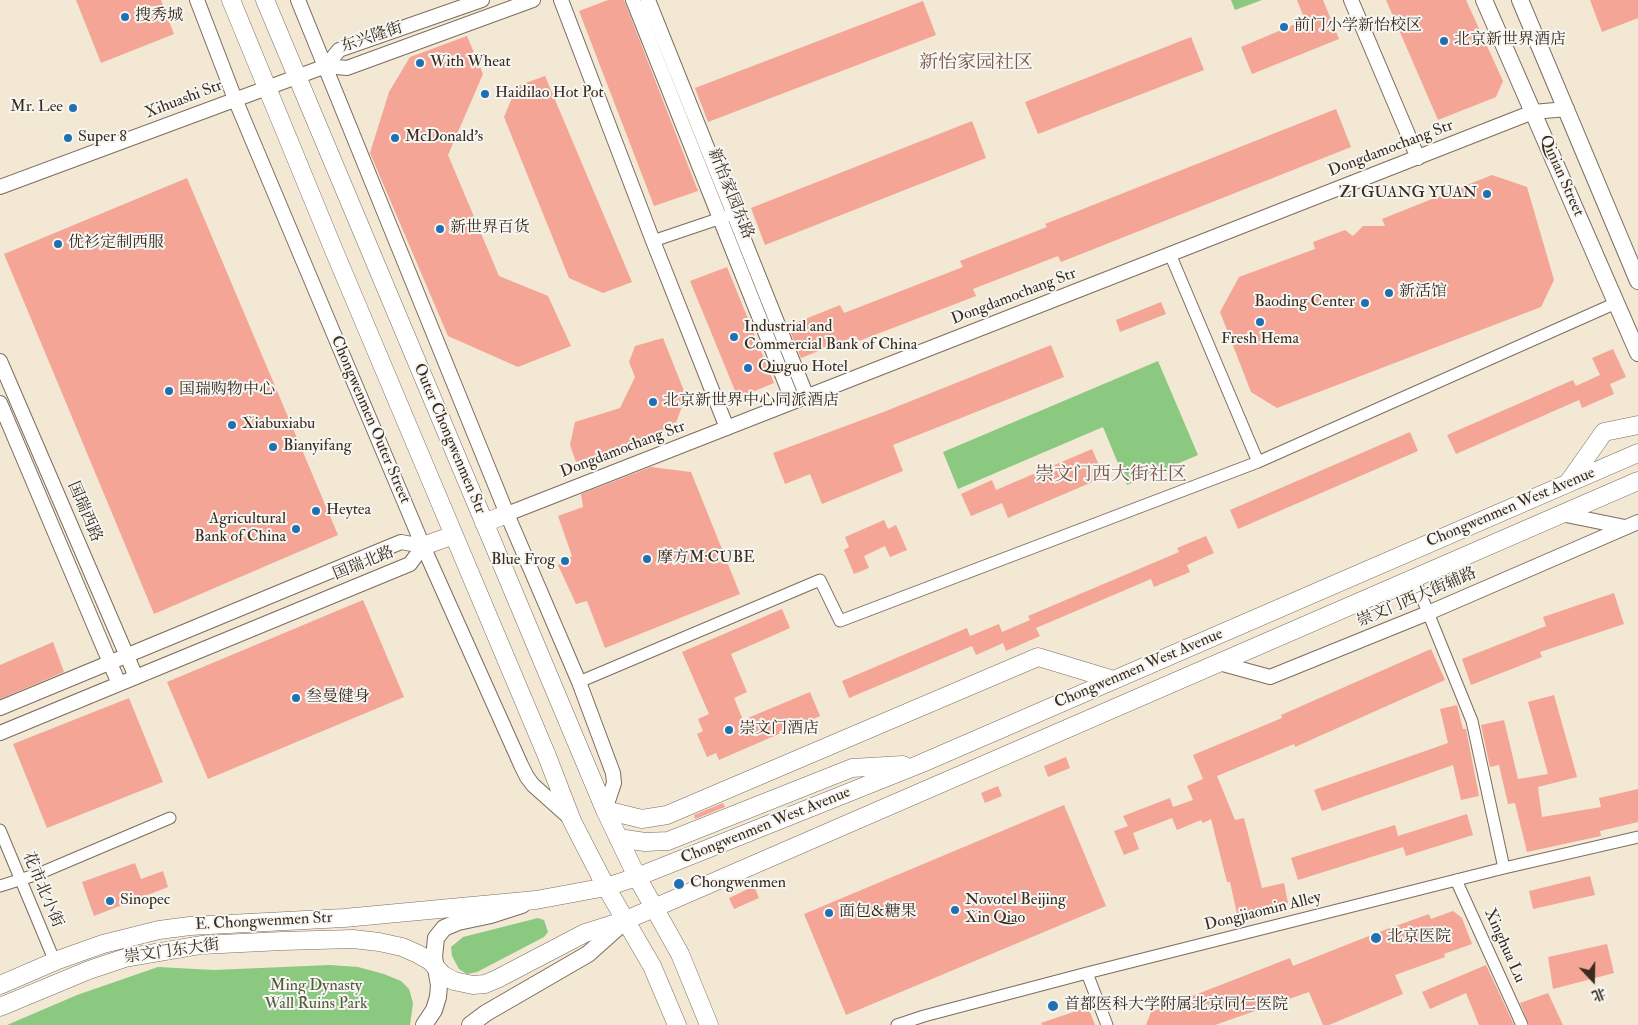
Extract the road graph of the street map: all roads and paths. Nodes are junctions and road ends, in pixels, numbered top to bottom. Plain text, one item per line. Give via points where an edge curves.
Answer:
1 (197, 0) edge
2 (231, 0) edge
3 (265, 0) edge
4 (298, 0) edge
5 (482, 0) edge
6 (533, 0) edge
7 (561, 0) edge
8 (633, 0) edge
9 (648, 0) edge
10 (1352, 0) edge
11 (1484, 0) edge
12 (1520, 0) edge
13 (326, 66) junction
14 (297, 77) junction
15 (267, 88) junction
16 (235, 99) junction
17 (1567, 110) junction
18 (1533, 112) junction
19 (1418, 158) junction
20 (0, 187) edge
21 (727, 216) junction
22 (652, 241) junction
23 (1170, 254) junction
24 (1638, 281) edge
25 (1616, 302) junction
26 (1638, 353) edge
27 (0, 361) edge
28 (807, 397) junction
29 (793, 402) junction
30 (0, 403) edge
31 (1638, 425) edge
32 (727, 428) junction
33 (1638, 453) edge
34 (1258, 462) junction
35 (1638, 481) edge
36 (1568, 483) junction
37 (508, 514) junction
38 (1561, 514) junction
39 (484, 523) junction
40 (1632, 524) edge
41 (454, 535) junction
42 (423, 546) junction
43 (1414, 578) junction
44 (1428, 613) junction
45 (127, 656) junction
46 (110, 663) junction
47 (1219, 663) junction
48 (136, 677) junction
49 (1114, 680) junction
50 (579, 682) junction
51 (119, 684) junction
52 (0, 708) edge
53 (0, 733) edge
54 (920, 764) junction
55 (605, 810) junction
56 (170, 818) dead end
57 (572, 821) junction
58 (0, 830) edge
59 (1638, 837) edge
60 (618, 838) junction
61 (1504, 868) junction
62 (637, 877) junction
63 (20, 880) junction
64 (1456, 880) junction
65 (0, 886) edge
66 (606, 887) junction
67 (536, 900) junction
68 (654, 908) junction
69 (626, 920) junction
70 (55, 962) junction
71 (436, 967) junction
72 (1087, 972) junction
73 (0, 985) edge
74 (0, 1007) edge
75 (487, 1019) edge
76 (424, 1025) edge
77 (470, 1025) edge
78 (676, 1025) edge
79 (710, 1025) edge
80 (897, 1025) edge
81 (1107, 1025) edge
82 (1522, 1025) edge

1 - 16 street, Chongwenmen Outer Street
2 - 15 main road
3 - 14 main road, Outer Chongwenmen Str
4 - 13 street
5 - 13 street, 东兴隆街 via 339,50
6 - 13 street, 东兴隆街 via 347,68
7 - 22 street
8 - 21 street, 新怡家园东路
9 - 21 street, 新怡家园东路
10 - 19 street
11 - 18 main road, Qinian Street
12 - 17 main road, Qinian Street
13 - 14 street, Xihuashi Str
13 - 37 street
14 - 15 street, Xihuashi Str
14 - 39 main road, Outer Chongwenmen Str
15 - 16 street, Xihuashi Str
15 - 41 main road, Outer Chongwenmen Str
16 - 20 street, Xihuashi Str
16 - 42 street, Chongwenmen Outer Street
17 - 18 street, Dongdamochang Str
17 - 24 main road, Qinian Street
18 - 19 street, Dongdamochang Str
18 - 25 main road, Qinian Street
19 - 23 street, Dongdamochang Str
21 - 22 street
21 - 28 street, 新怡家园东路
21 - 29 street, 新怡家园东路
22 - 32 street
23 - 28 street, Dongdamochang Str
23 - 34 street
25 - 26 main road, Qinian Street
25 - 34 street
27 - 45 street, 国瑞西路
28 - 29 street, Dongdamochang Str
29 - 32 street, Dongdamochang Str
30 - 46 street
31 - 36 main road via 1604,432
32 - 37 street, Dongdamochang Str
33 - 36 main road, Chongwenmen West Avenue
34 - 50 street via 840,621 820,580
35 - 38 main road, Chongwenmen West Avenue
36 - 49 main road, Chongwenmen West Avenue
37 - 39 main road
37 - 50 street
38 - 40 street
38 - 43 main road, Chongwenmen West Avenue
39 - 55 main road, Outer Chongwenmen Str
40 - 44 street, 崇文门西大街辅路
41 - 42 main road
41 - 57 main road, Outer Chongwenmen Str
42 - 45 street, 国瑞北路 via 400,542
42 - 48 street, 国瑞北路 via 410,564
42 - 57 street, Chongwenmen Outer Street via 527,778
43 - 44 street
43 - 47 main road, Chongwenmen West Avenue
44 - 47 street, 崇文门西大街辅路 via 1270,677
44 - 61 street via 1472,721
45 - 46 street, 国瑞北路
45 - 48 street, 国瑞西路
46 - 51 street
46 - 52 street, 国瑞北路
47 - 68 main road, Chongwenmen West Avenue
48 - 51 street, 国瑞北路
49 - 54 main road, Chongwenmen West Avenue
49 - 55 main road via 1038,657 667,815 642,820
50 - 55 street via 613,773 614,783
51 - 53 street, 国瑞北路
54 - 60 main road via 852,768 668,841
54 - 62 main road, Chongwenmen West Avenue
55 - 60 main road, Outer Chongwenmen Str
56 - 63 street
57 - 66 main road, Outer Chongwenmen Str
58 - 63 street, 花市北小街
59 - 61 street, Dongjiaomin Alley
60 - 62 main road, Outer Chongwenmen Str
61 - 64 street, Dongjiaomin Alley
62 - 66 main road, Chongwenmen West Avenue
62 - 68 main road, Outer Chongwenmen Str
63 - 65 street
63 - 70 street, 花市北小街
64 - 72 street, Dongjiaomin Alley
64 - 82 street, Xinghua Lu
66 - 67 main road
66 - 69 main road, Outer Chongwenmen Str
67 - 70 main road, E. Chongwenmen Str via 344,918 159,930 102,944
67 - 71 main road via 444,928 436,938
68 - 69 main road, Chongwenmen West Avenue
68 - 79 main road, Outer Chongwenmen Str via 680,954
69 - 71 main road, 崇文门东大街 via 577,936 485,984 454,981
69 - 75 main road via 588,954
69 - 78 main road, Outer Chongwenmen Str via 652,966
70 - 73 main road, E. Chongwenmen Str
71 - 74 main road, 崇文门东大街 via 402,947 362,940 200,945 125,958
71 - 76 main road via 438,997
72 - 80 street, Dongjiaomin Alley
72 - 81 street
75 - 77 main road

